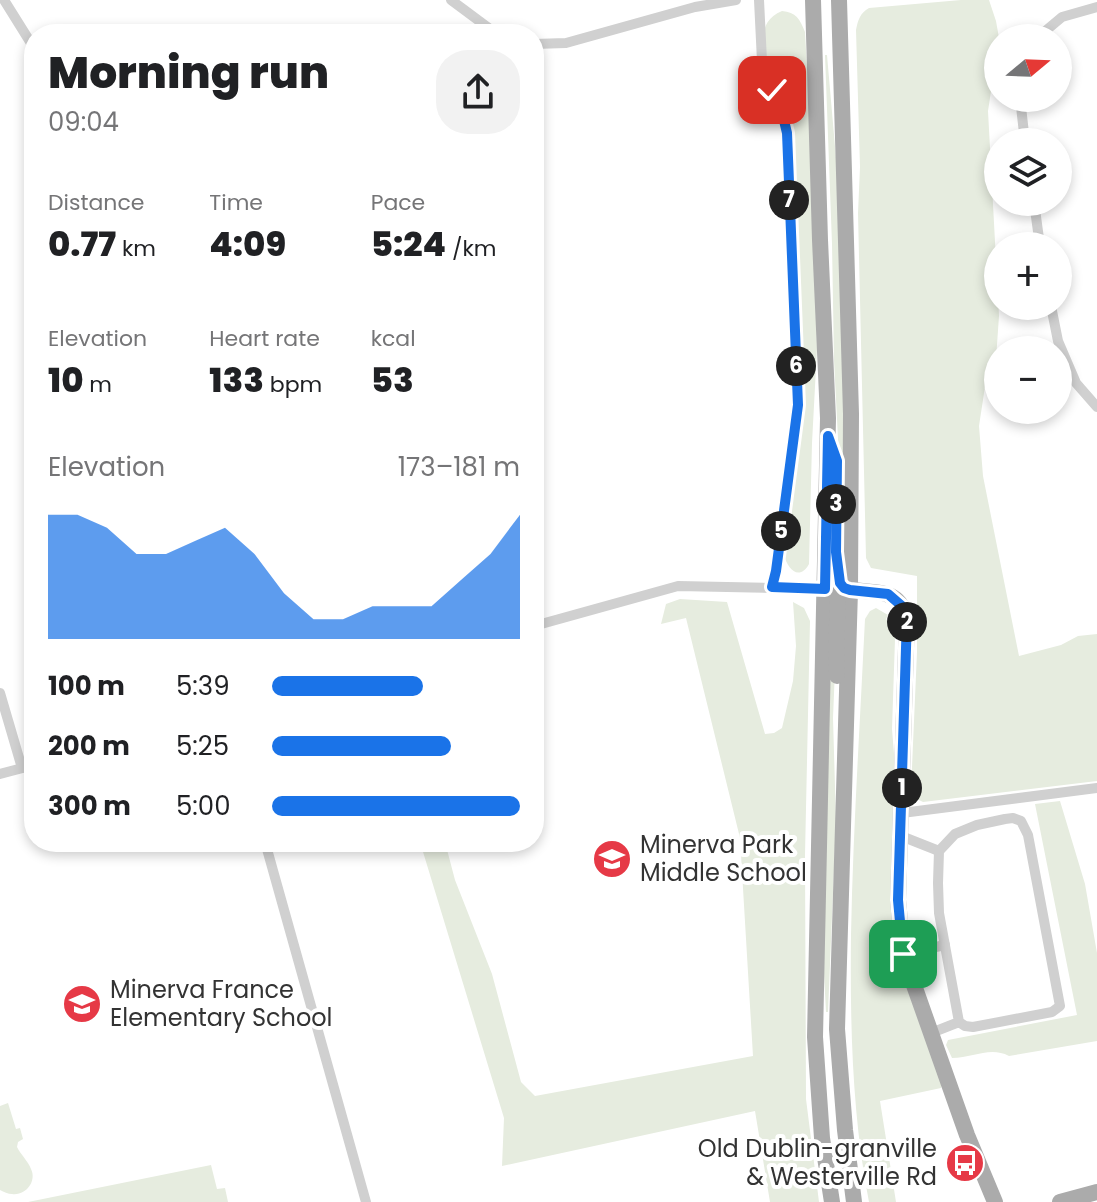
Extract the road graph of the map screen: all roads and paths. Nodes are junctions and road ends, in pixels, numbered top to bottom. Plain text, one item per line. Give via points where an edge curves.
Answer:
1 (4, 0) edge
2 (451, 0) edge
3 (736, 0) edge
4 (759, 0) edge
5 (815, 0) edge
6 (839, 0) edge
7 (1097, 7) edge
8 (483, 24) edge
9 (1054, 24) edge
10 (24, 32) edge
11 (544, 44) edge
12 (846, 238) junction
13 (1054, 320) edge
14 (1097, 407) edge
15 (828, 436) junction
16 (772, 587) junction
17 (825, 589) junction
18 (850, 590) junction
19 (544, 623) edge
20 (0, 693) edge
21 (22, 768) joint
22 (0, 774) edge
23 (1097, 788) edge
24 (902, 813) junction
25 (842, 822) junction
26 (901, 836) junction
27 (939, 851) junction
28 (268, 852) edge
29 (945, 945) junction
30 (903, 954) junction
31 (959, 1022) junction
32 (931, 1033) junction
33 (1097, 1192) edge
34 (366, 1202) edge
35 (832, 1202) edge
36 (854, 1202) edge
37 (995, 1202) edge
38 (1060, 1202) edge

1 - 10 street
2 - 8 street
3 - 11 street via 566,43
4 - 16 street via 762,61 787,133 798,405
5 - 12 main road via 829,23
5 - 15 main road
6 - 12 main road
7 - 9 street
12 - 18 main road
13 - 14 street via 1076,383
15 - 17 main road
15 - 18 main road via 837,461 837,573
16 - 17 street
16 - 19 street via 678,586
17 - 25 main road via 833,590 838,602 834,805
17 - 35 main road via 815,1037
18 - 24 main road via 888,594 907,617
18 - 25 main road
20 - 21 street
21 - 22 street
23 - 24 street
24 - 26 main road
25 - 36 main road via 837,1029
26 - 27 street
26 - 30 main road via 898,900
27 - 29 street
27 - 31 street via 955,834 977,825 1021,821 1060,1002 1052,1012 973,1027
28 - 34 street
29 - 30 street
29 - 31 street
30 - 32 main road
31 - 32 street
32 - 37 main road
33 - 38 main road

